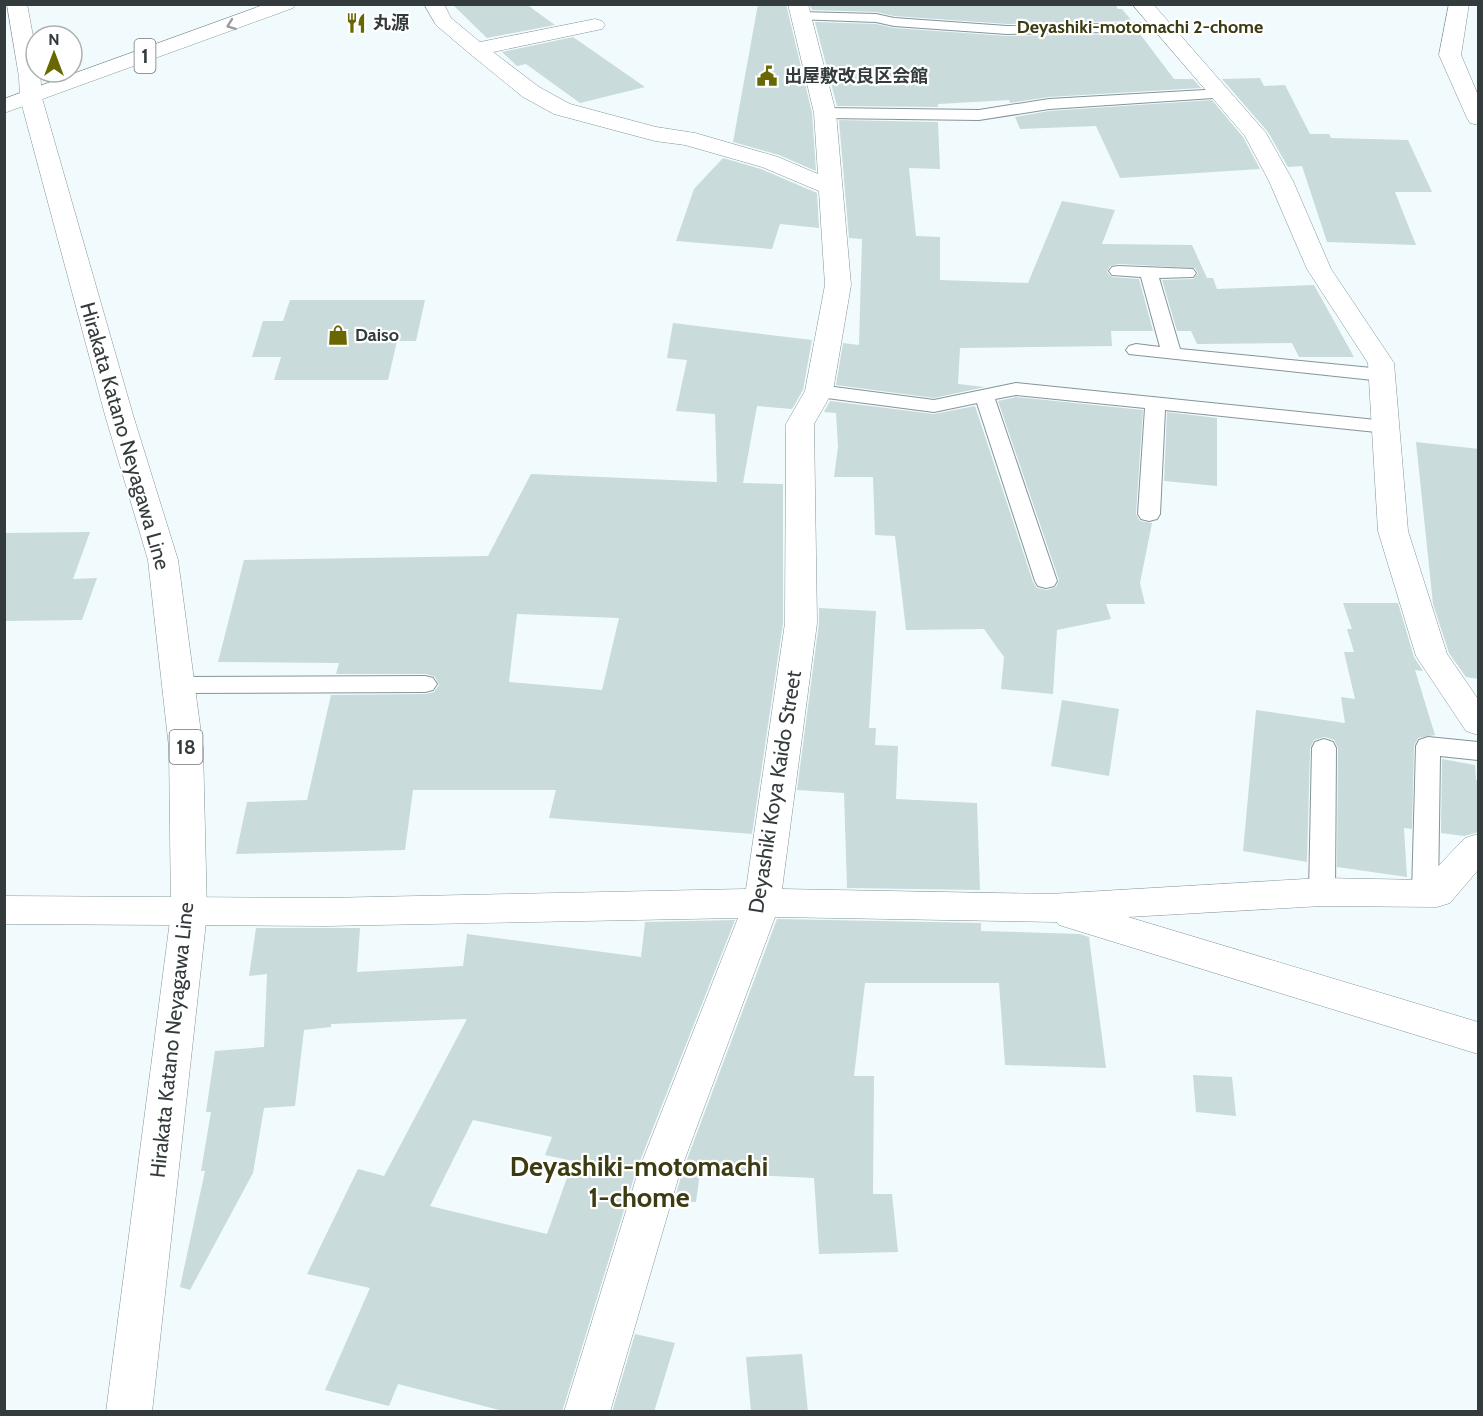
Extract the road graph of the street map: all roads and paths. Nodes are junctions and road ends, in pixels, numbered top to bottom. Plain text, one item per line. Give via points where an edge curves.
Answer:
1 (17, 4) edge
2 (233, 4) edge
3 (286, 4) edge
4 (434, 4) edge
5 (1142, 4) edge
6 (1459, 4) edge
7 (799, 10) edge
8 (591, 25) dead end
9 (1162, 27) junction
10 (476, 49) junction
11 (84, 58) edge
12 (23, 88) edge
13 (1222, 94) junction
14 (825, 113) junction
15 (1479, 118) edge
16 (831, 188) junction
17 (1118, 271) dead end
18 (1149, 273) junction
19 (1187, 273) dead end
20 (1136, 350) dead end
21 (1172, 354) junction
22 (1382, 375) junction
23 (819, 391) junction
24 (984, 395) junction
25 (1155, 403) junction
26 (1386, 427) junction
27 (1149, 514) dead end
28 (1046, 581) dead end
29 (425, 684) dead end
30 (178, 685) junction
31 (1479, 723) edge
32 (1324, 748) dead end
33 (1479, 751) edge
34 (1479, 848) edge
35 (1322, 892) junction
36 (1425, 894) junction
37 (762, 903) junction
38 (1050, 908) junction
39 (4, 910) edge
40 (189, 913) junction
41 (1479, 1038) edge
42 (129, 1412) edge
43 (587, 1412) edge

1 - 12 main road, Hirakata Katano Neyagawa Line / 18
2 - 11 main road, 1
3 -> 12 main road, 1
4 - 10 main road via 443,21
5 - 9 main road
6 - 15 main road via 1450,55
7 - 9 lane via 1007,30
7 - 14 main road, Deyashiki Koya Kaido Street
8 - 10 main road
9 - 13 main road
10 - 16 main road via 531,92 562,109 770,162
12 - 30 main road, Hirakata Katano Neyagawa Line / 18 via 163,560
13 - 14 lane via 1049,104 979,115
13 - 22 main road via 1255,133 1281,181 1319,269 1382,363
14 - 16 main road, Deyashiki Koya Kaido Street
16 - 23 main road, Deyashiki Koya Kaido Street via 838,285
17 - 18 lane
18 - 19 lane
18 - 21 lane
20 - 21 lane
21 - 22 lane
22 - 26 main road
23 - 24 lane via 934,406
23 - 37 main road, Deyashiki Koya Kaido Street via 800,424 801,623
24 - 25 lane via 1016,389
24 - 28 lane
25 - 26 lane
25 - 27 lane
26 - 31 main road via 1396,542 1432,656
29 - 30 lane
30 - 40 main road, Hirakata Katano Neyagawa Line / 18 via 186,748
32 - 35 lane
33 - 36 lane via 1428,746
34 - 36 main road via 1437,893
35 - 36 main road
35 - 38 main road
37 - 38 main road
37 - 40 main road
37 - 43 main road, Deyashiki Koya Kaido Street via 659,1172
38 - 41 main road
39 - 40 main road
40 - 42 main road, Hirakata Katano Neyagawa Line / 18

